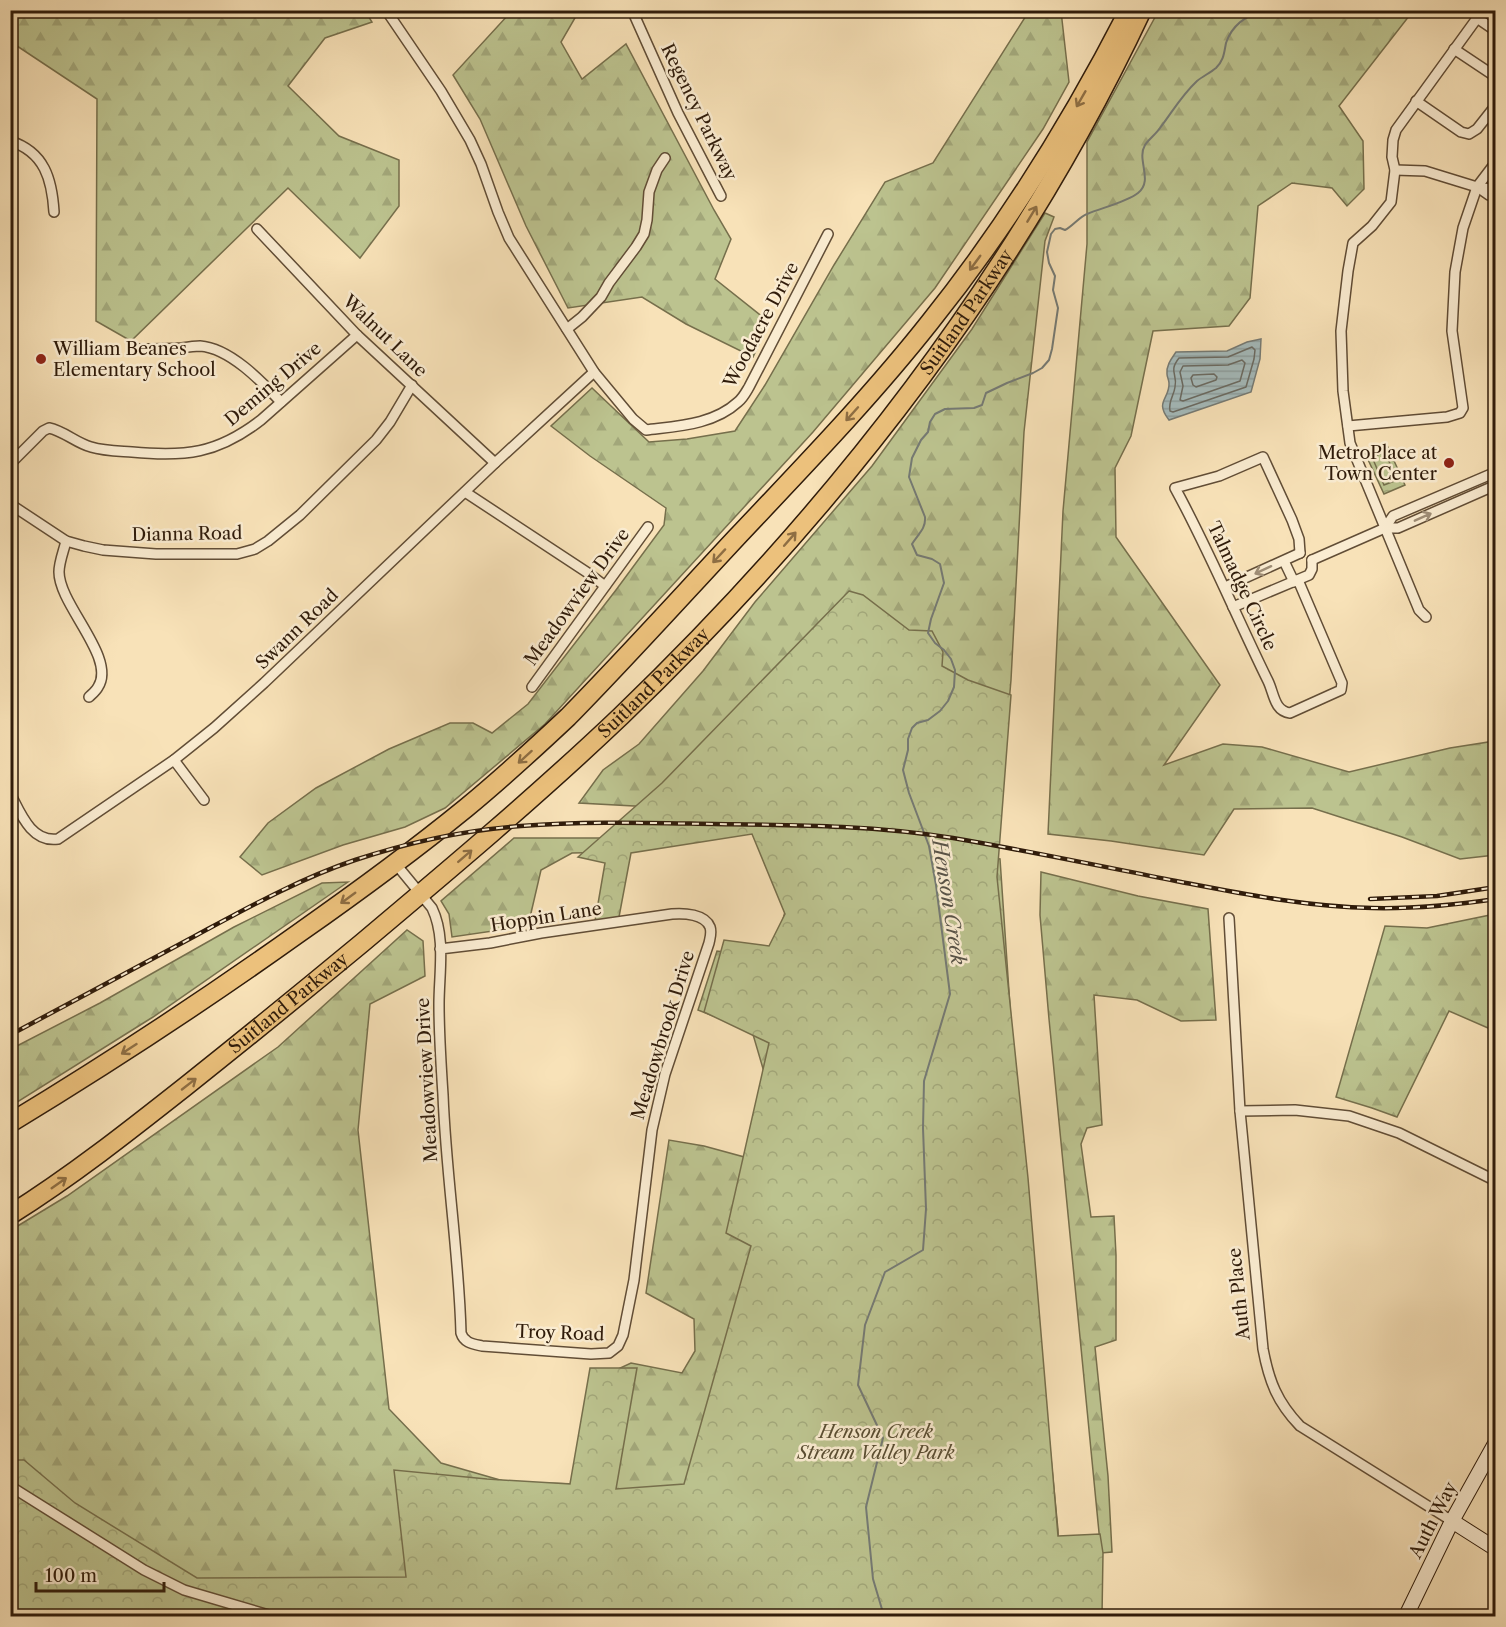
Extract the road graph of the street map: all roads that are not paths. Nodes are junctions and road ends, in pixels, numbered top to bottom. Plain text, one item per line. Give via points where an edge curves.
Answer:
1 (386, 10) edge
2 (632, 10) edge
3 (1129, 10) edge
4 (1142, 10) edge
5 (1480, 14) edge
6 (1496, 31) edge
7 (1454, 49) junction
8 (1496, 77) edge
9 (1416, 101) junction
10 (1496, 105) edge
11 (10, 141) edge
12 (665, 158) dead end
13 (1496, 162) edge
14 (1395, 170) junction
15 (1478, 187) junction
16 (1496, 190) edge
17 (722, 196) dead end
18 (1496, 197) edge
19 (54, 212) dead end
20 (257, 229) dead end
21 (828, 234) dead end
22 (567, 329) junction
23 (357, 335) junction
24 (139, 349) dead end
25 (594, 372) junction
26 (412, 385) junction
27 (281, 402) junction
28 (1348, 426) junction
29 (495, 462) junction
30 (10, 464) edge
31 (1496, 472) edge
32 (1496, 484) edge
33 (1455, 490) junction
34 (465, 492) junction
35 (1461, 500) junction
36 (10, 504) edge
37 (648, 527) dead end
38 (1384, 528) junction
39 (66, 541) junction
40 (1300, 553) junction
41 (1312, 560) junction
42 (1284, 561) junction
43 (1296, 581) junction
44 (605, 586) junction
45 (1225, 587) junction
46 (1233, 607) junction
47 (1426, 617) dead end
48 (532, 687) dead end
49 (88, 697) dead end
50 (174, 760) junction
51 (10, 793) edge
52 (204, 800) dead end
53 (395, 863) junction
54 (420, 894) junction
55 (658, 916) joint
56 (1228, 918) dead end
57 (440, 949) junction
58 (1240, 1111) junction
59 (10, 1123) edge
60 (1496, 1181) edge
61 (10, 1215) edge
62 (634, 1280) joint
63 (459, 1309) joint
64 (1496, 1442) edge
65 (10, 1485) edge
66 (1452, 1521) junction
67 (1496, 1549) edge
68 (272, 1617) edge
69 (1406, 1617) edge

1 - 22 street via 470,140 509,238
2 - 17 street, Regency Parkway via 678,113
3 -> 53 highway, Suitland Parkway via 1073,113 1011,212 885,376 568,717 468,807
54 -> 4 highway, Suitland Parkway via 569,764 662,675 771,560 854,464 935,359 1015,241 1075,141
5 - 6 street
5 - 7 street
7 - 8 street
7 - 9 street
9 - 10 street via 1469,134 1478,129
9 - 14 street via 1396,130 1392,157
11 - 19 street via 21,144 45,168
12 - 22 street via 650,192 644,234 601,297
13 - 15 street
14 - 15 street via 1425,171
14 - 28 street via 1390,202 1353,243 1351,252 1341,331
15 - 16 street
15 - 18 street
15 - 28 street via 1463,228 1452,307 1463,408 1447,417
20 - 23 street, Walnut Lane
21 - 25 street, Woodacre Drive via 750,387 739,402 715,417 646,430
22 - 25 street
23 - 26 street, Walnut Lane
23 - 27 street, Deming Drive
24 - 27 street via 214,349 244,368
25 - 29 street, Swann Road
26 - 29 street, Walnut Lane
26 - 39 street, Dianna Road via 370,446 300,515 255,549 237,554 156,554 103,550
27 - 30 street, Deming Drive via 230,441 190,454 93,448 49,428
28 - 38 street via 1350,443
29 - 34 street, Swann Road
31 - 33 street
32 - 35 street
33 - 35 street
33 - 38 street via 1393,516
34 - 44 street
34 - 50 street, Swann Road via 264,683
38 -> 35 street via 1398,528
36 - 39 street, Dianna Road
37 - 44 street, Meadowview Drive
38 - 41 street
38 - 47 street via 1419,610
39 - 49 street via 59,573 64,596 86,631 102,670 99,686
40 - 41 street
40 - 42 street
40 - 45 street, Talmadge Circle via 1292,520 1263,457 1219,476 1175,488
41 - 43 street via 1309,575
42 - 43 street
42 -> 45 street
43 - 46 street
43 - 46 street, Talmadge Circle via 1342,683 1341,690 1290,713 1278,707
44 - 48 street, Meadowview Drive
45 - 46 street, Talmadge Circle
50 - 51 street, Swann Road via 58,838 41,836 28,826
50 - 52 street
53 - 54 street, Meadowview Drive
53 -> 59 highway, Suitland Parkway via 218,990
54 - 57 street, Meadowview Drive via 435,914
61 -> 54 highway, Suitland Parkway via 130,1130
55 - 57 street, Hoppin Lane
55 - 62 street, Meadowbrook Drive via 690,914 708,924 711,933 665,1074 652,1130
56 - 58 street, Auth Place
57 - 63 street, Meadowview Drive via 443,1097
58 - 60 street via 1295,1110 1349,1116 1399,1133
58 - 66 street, Auth Place via 1263,1349 1272,1387 1300,1426
62 - 63 street, Troy Road via 623,1335 609,1353 473,1344 461,1334
64 - 66 street, Auth Way
65 - 68 street via 144,1570 183,1590
66 - 67 street, Auth Place
66 - 69 street, Auth Way

